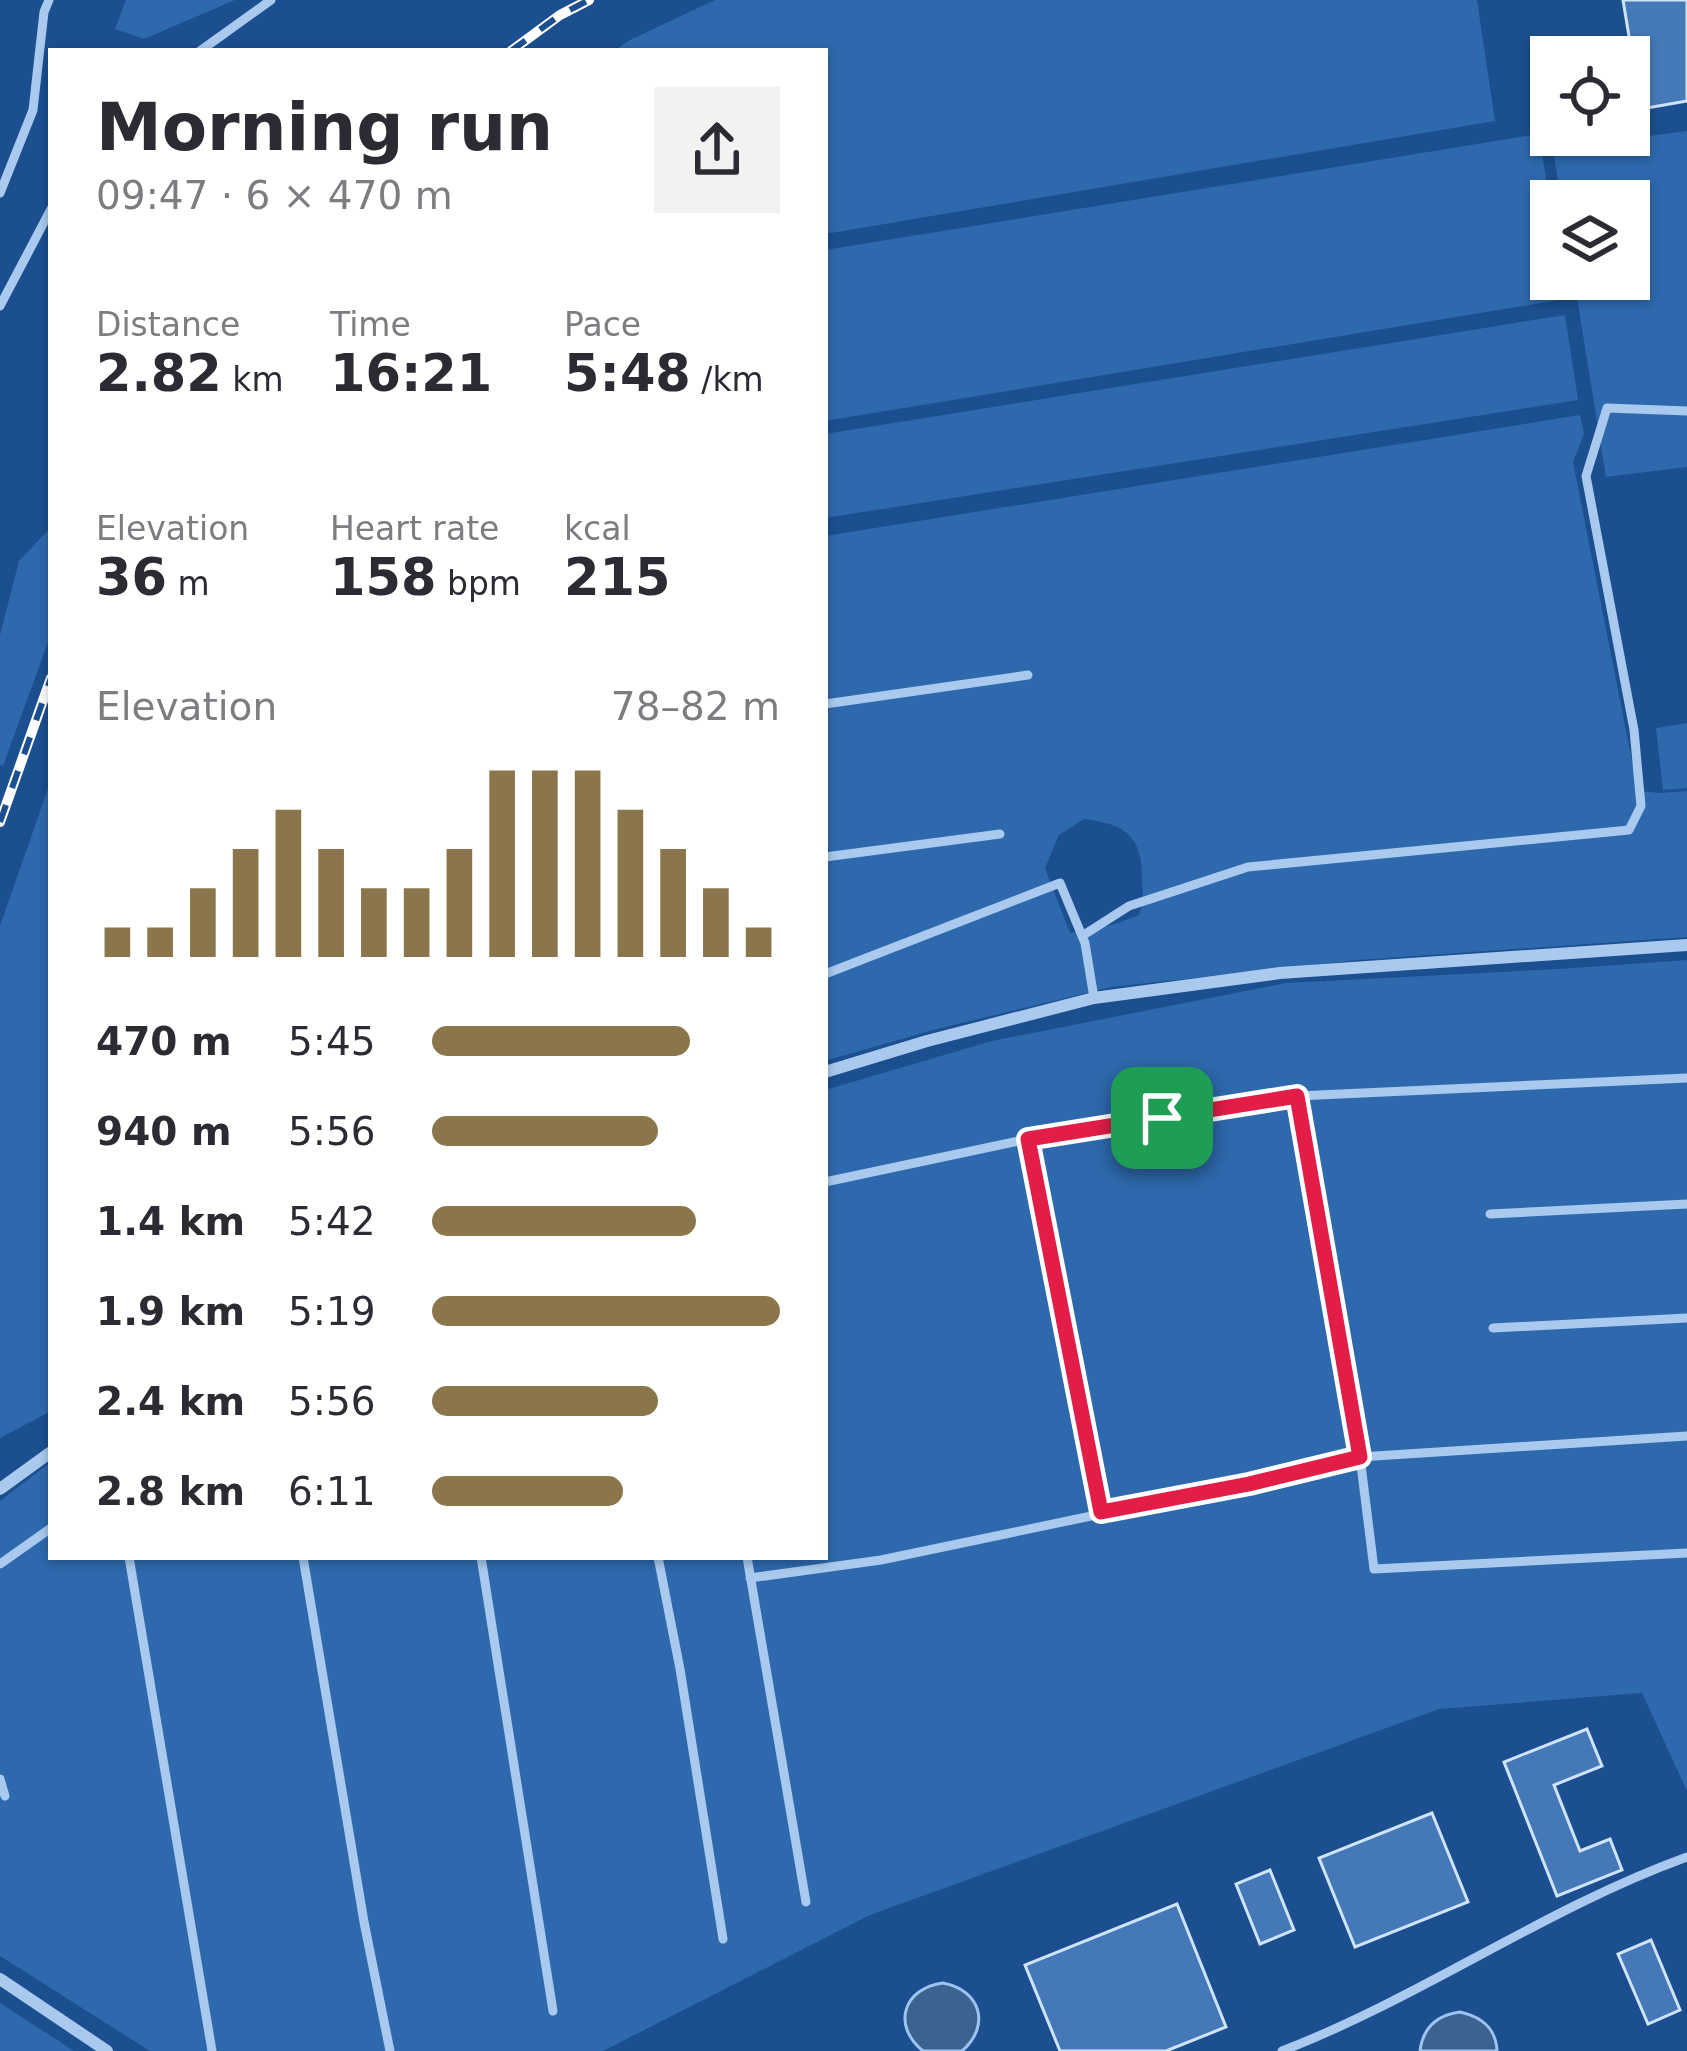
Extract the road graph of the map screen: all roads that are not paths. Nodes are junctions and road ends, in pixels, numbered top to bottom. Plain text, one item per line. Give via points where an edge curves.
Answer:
1 (49, 0) edge
2 (271, 0) edge
3 (204, 48) edge
4 (0, 193) edge
5 (48, 215) edge
6 (0, 304) edge
7 (1687, 412) edge
8 (1028, 675) dead end
9 (828, 704) edge
10 (1000, 834) dead end
11 (828, 857) edge
12 (1082, 937) junction
13 (1687, 945) edge
14 (828, 973) edge
15 (1094, 998) junction
16 (828, 1071) edge
17 (1687, 1078) edge
18 (1297, 1096) junction
19 (1028, 1139) junction
20 (828, 1181) edge
21 (1687, 1204) edge
22 (1490, 1214) dead end
23 (1687, 1318) edge
24 (1493, 1328) dead end
25 (1687, 1436) edge
26 (48, 1454) edge
27 (1360, 1457) junction
28 (0, 1490) edge
29 (1101, 1512) junction
30 (48, 1530) edge
31 (1687, 1553) edge
32 (130, 1560) edge
33 (304, 1560) edge
34 (481, 1560) edge
35 (659, 1560) edge
36 (747, 1560) edge
37 (0, 1564) edge
38 (750, 1578) junction
39 (0, 1778) edge
40 (4, 1796) dead end
41 (1687, 1857) edge
42 (806, 1903) dead end
43 (723, 1940) dead end
44 (0, 1979) edge
45 (554, 2012) dead end
46 (107, 2051) edge
47 (212, 2051) edge
48 (390, 2051) edge
49 (1282, 2051) edge

1 - 4 lane via 33,110
2 - 3 lane
5 - 6 lane
7 - 12 lane via 1607,408 1586,476 1634,730 1641,806 1629,830 1248,867 1129,906
8 - 9 lane
10 - 11 lane
12 - 14 lane via 1060,883
12 - 15 lane
13 - 15 street via 1280,974
15 - 16 street
17 - 18 lane
18 - 19 lane
18 - 27 lane
19 - 20 lane
19 - 29 lane
21 - 22 lane
23 - 24 lane
25 - 27 lane
26 - 28 street
27 - 29 lane
27 - 31 lane via 1374,1569
29 - 38 lane via 881,1560
30 - 37 lane
32 - 47 lane
33 - 48 lane
34 - 45 lane
35 - 43 lane
36 - 38 lane
38 - 42 lane
39 - 40 lane
41 - 49 lane
44 - 46 street

